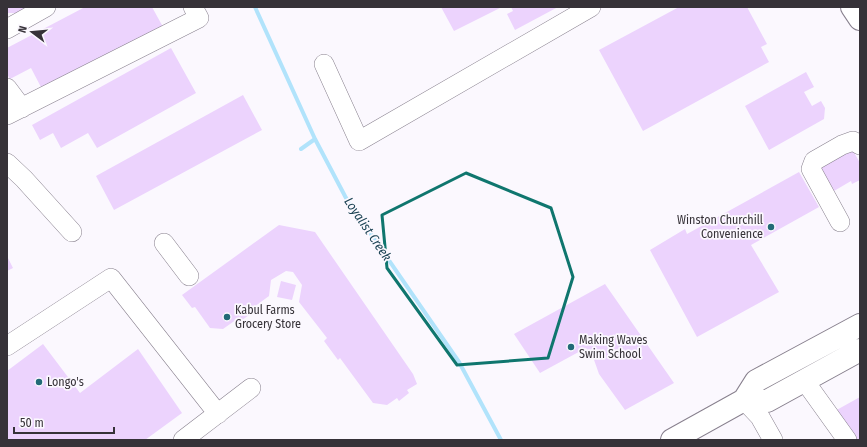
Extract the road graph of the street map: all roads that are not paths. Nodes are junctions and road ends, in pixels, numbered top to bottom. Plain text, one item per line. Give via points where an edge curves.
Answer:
1 (46, 7) edge
2 (193, 7) edge
3 (591, 7) edge
4 (852, 7) edge
5 (860, 19) edge
6 (7, 29) edge
7 (324, 64) dead end
8 (7, 88) edge
9 (14, 111) edge
10 (860, 145) edge
11 (7, 163) edge
12 (840, 222) dead end
13 (72, 232) dead end
14 (164, 243) dead end
15 (189, 276) dead end
16 (860, 325) edge
17 (7, 346) edge
18 (860, 350) edge
19 (804, 380) junction
20 (251, 388) dead end
21 (744, 400) junction
22 (218, 414) junction
23 (183, 440) edge
24 (672, 440) edge
25 (773, 440) edge
26 (847, 440) edge

1 - 6 street
2 - 9 street via 199,18
3 - 7 street via 359,141
4 - 5 main road
8 - 9 street
10 - 12 street via 853,141 842,145 814,161 811,169
11 - 13 street
14 - 15 street
16 - 21 main road via 756,381
17 - 22 street via 111,278
18 - 19 main road
19 - 21 main road via 767,401
19 - 26 street
20 - 22 street
21 - 24 main road
21 - 25 street via 760,417
22 - 23 street

